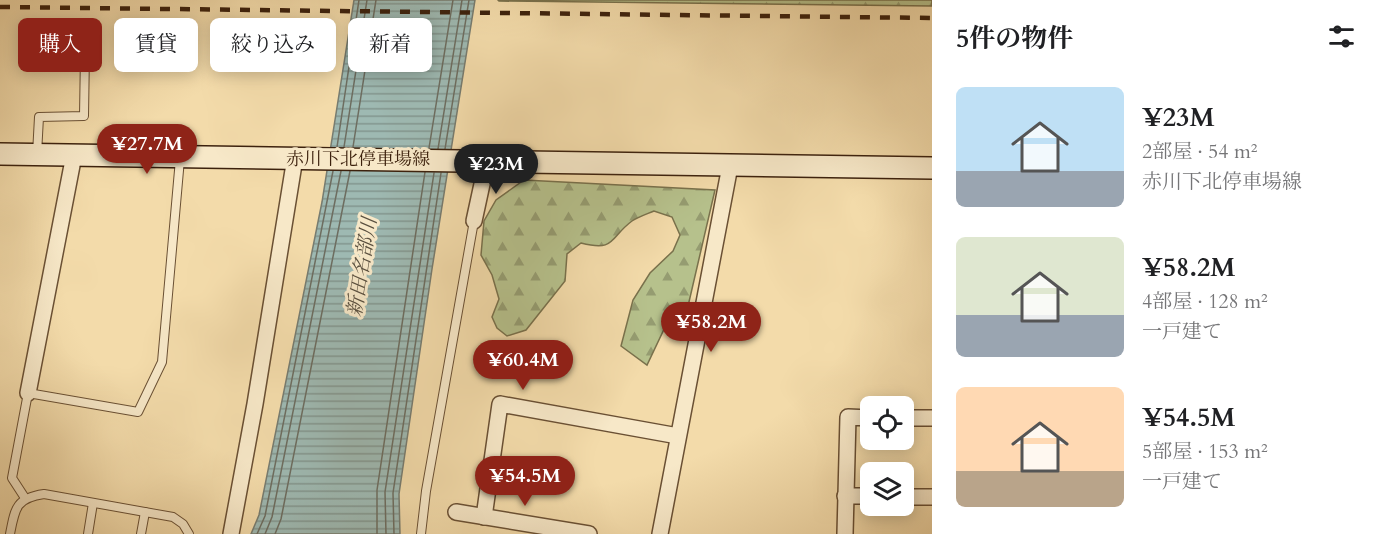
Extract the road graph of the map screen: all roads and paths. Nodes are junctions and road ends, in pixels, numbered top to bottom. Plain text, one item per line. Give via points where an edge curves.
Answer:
1 (85, 72) edge
2 (0, 154) edge
3 (37, 154) junction
4 (74, 155) junction
5 (180, 156) junction
6 (299, 158) junction
7 (487, 161) junction
8 (730, 166) junction
9 (932, 168) edge
10 (474, 221) joint
11 (27, 393) junction
12 (860, 418) edge
13 (914, 418) edge
14 (932, 418) edge
15 (678, 435) junction
16 (845, 496) junction
17 (860, 496) edge
18 (914, 496) edge
19 (932, 497) edge
20 (25, 498) junction
21 (93, 503) junction
22 (145, 512) junction
23 (456, 512) dead end
24 (484, 517) junction
25 (10, 534) edge
26 (88, 534) edge
27 (141, 534) edge
28 (189, 534) edge
29 (231, 534) edge
30 (421, 534) edge
31 (589, 534) edge
32 (660, 534) edge
33 (845, 534) edge

1 - 3 lane via 84,116 39,117
2 - 3 main road, 赤川下北停車場線
3 - 4 main road, 赤川下北停車場線
4 - 5 main road, 赤川下北停車場線
4 - 11 street
5 - 6 main road, 赤川下北停車場線
5 - 11 lane via 162,362 138,412
6 - 7 main road, 赤川下北停車場線
6 - 29 street
7 - 8 main road, 赤川下北停車場線
7 - 10 street
8 - 9 main road, 赤川下北停車場線
8 - 15 street
10 - 30 lane
11 - 20 lane via 12,478
12 - 16 street via 848,417
13 - 14 street
15 - 24 street via 500,404
15 - 32 street
16 - 17 street
16 - 33 street
18 - 19 street
20 - 21 lane via 44,494
20 - 25 lane via 16,507
21 - 22 lane
21 - 26 lane
22 - 27 lane
22 - 28 lane via 173,517
23 - 24 street
24 - 31 street

